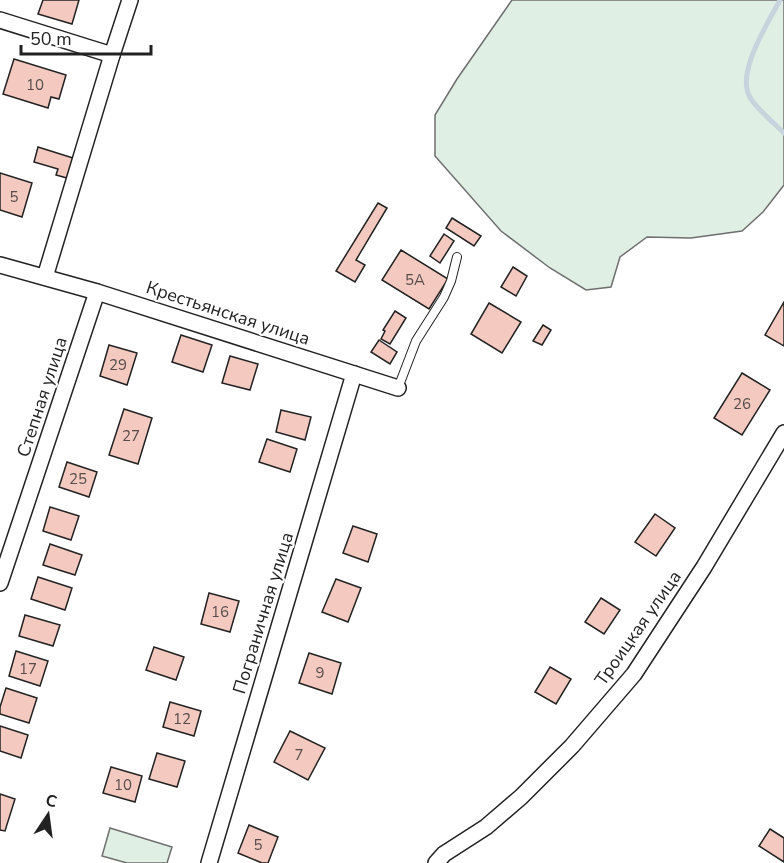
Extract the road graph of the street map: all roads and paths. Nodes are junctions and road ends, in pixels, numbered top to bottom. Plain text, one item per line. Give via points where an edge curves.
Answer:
1 (130, 0) edge
2 (0, 20) edge
3 (112, 55) junction
4 (458, 257) dead end
5 (0, 265) edge
6 (45, 277) junction
7 (97, 292) junction
8 (354, 374) junction
9 (398, 388) joint
10 (784, 433) edge
11 (0, 583) edge
12 (209, 863) edge
13 (436, 863) edge

1 - 3 street
2 - 3 street
3 - 6 street
4 - 9 lane via 444,297 417,341
5 - 6 street, Крестьянская улица
6 - 7 street, Крестьянская улица
7 - 8 street, Крестьянская улица
7 - 11 street, Степная улица
8 - 9 street, Крестьянская улица
8 - 12 street, Пограничная улица
10 - 13 street, Троицкая улица via 634,674 572,746 521,797

